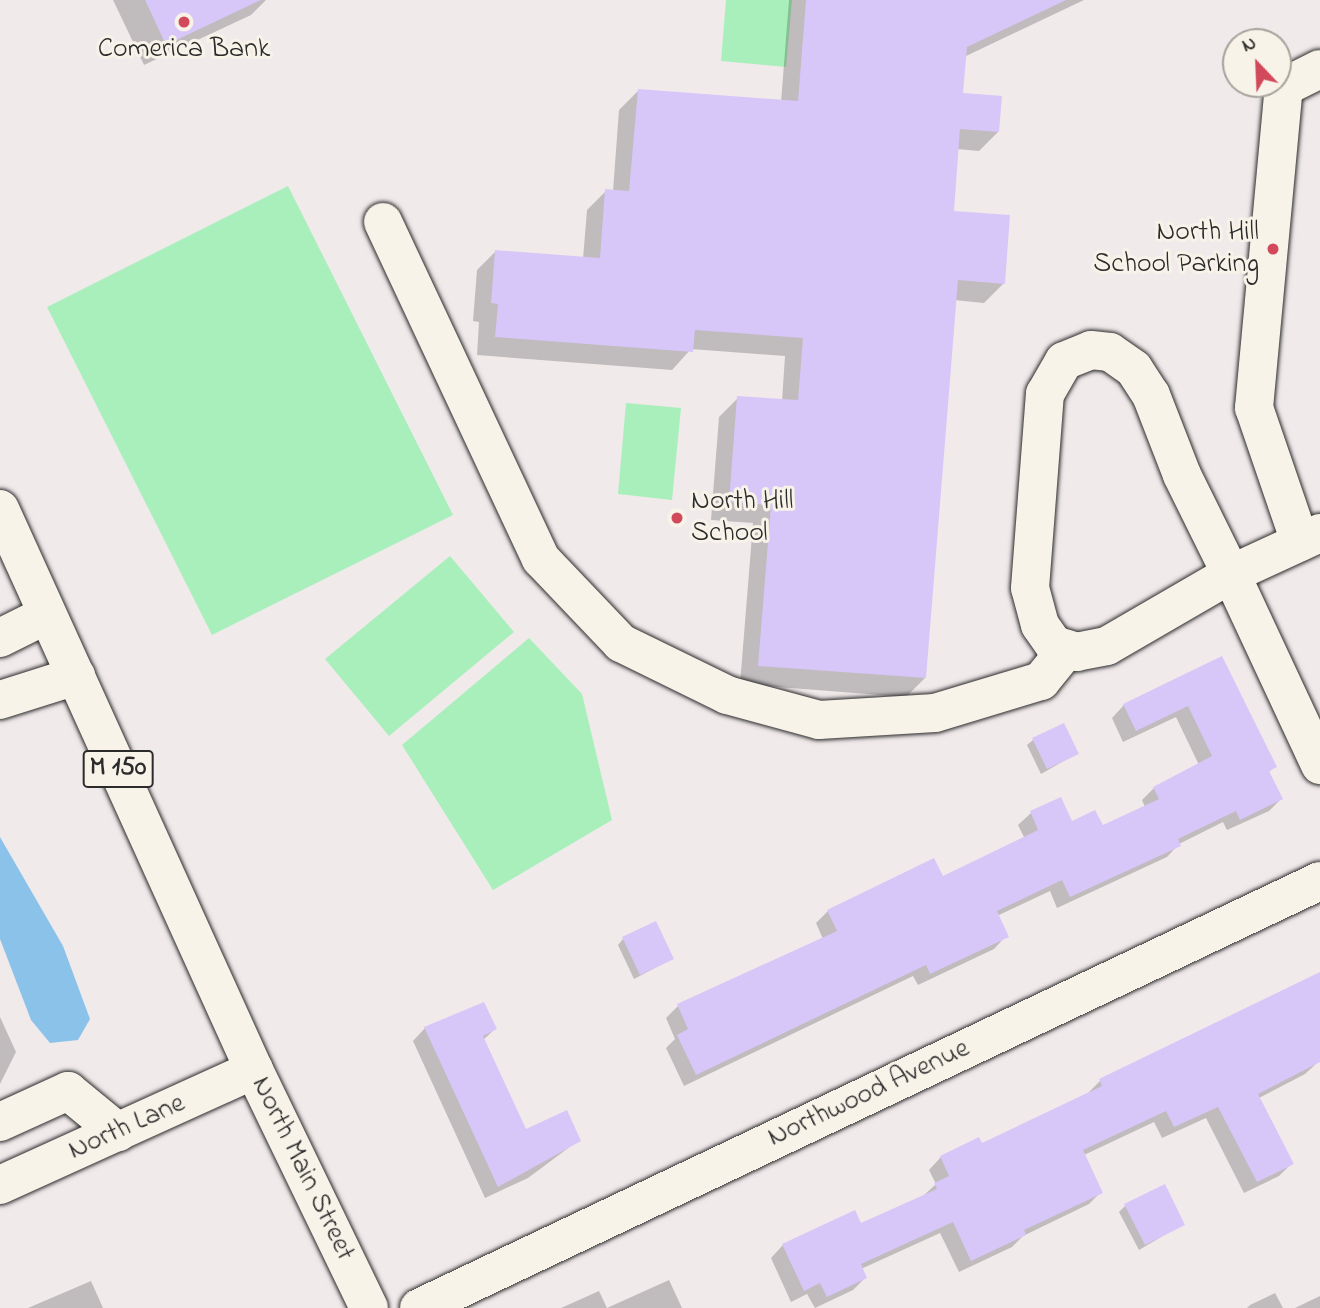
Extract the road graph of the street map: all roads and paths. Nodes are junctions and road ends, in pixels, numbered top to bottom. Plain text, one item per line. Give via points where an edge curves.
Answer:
1 (1320, 69) edge
2 (383, 222) dead end
3 (0, 509) edge
4 (1310, 538) edge
5 (1231, 574) junction
6 (46, 615) junction
7 (0, 638) edge
8 (1066, 649) junction
9 (76, 676) junction
10 (0, 700) edge
11 (1320, 765) edge
12 (1320, 881) edge
13 (254, 1070) junction
14 (0, 1122) edge
15 (118, 1132) junction
16 (0, 1185) edge
17 (369, 1308) edge
18 (419, 1308) edge

1 - 4 street via 1284,87 1254,408
2 - 8 street via 541,559 621,643 727,695 819,720 935,713 1041,681
3 - 6 street, M 150
4 - 5 street
5 - 8 street via 1107,646 1077,652
5 - 8 street via 1182,475 1151,395 1134,369 1110,352 1091,350 1064,361 1045,394 1030,588 1040,625 1054,645
5 - 11 street
6 - 7 street
6 - 9 street, M 150
9 - 10 street
9 - 13 street, North Main Street / M 150
12 - 18 street, Northwood Avenue
13 - 15 street, North Lane
13 - 17 street, North Main Street / M 150
14 - 15 street via 68,1091
15 - 16 street, North Lane

